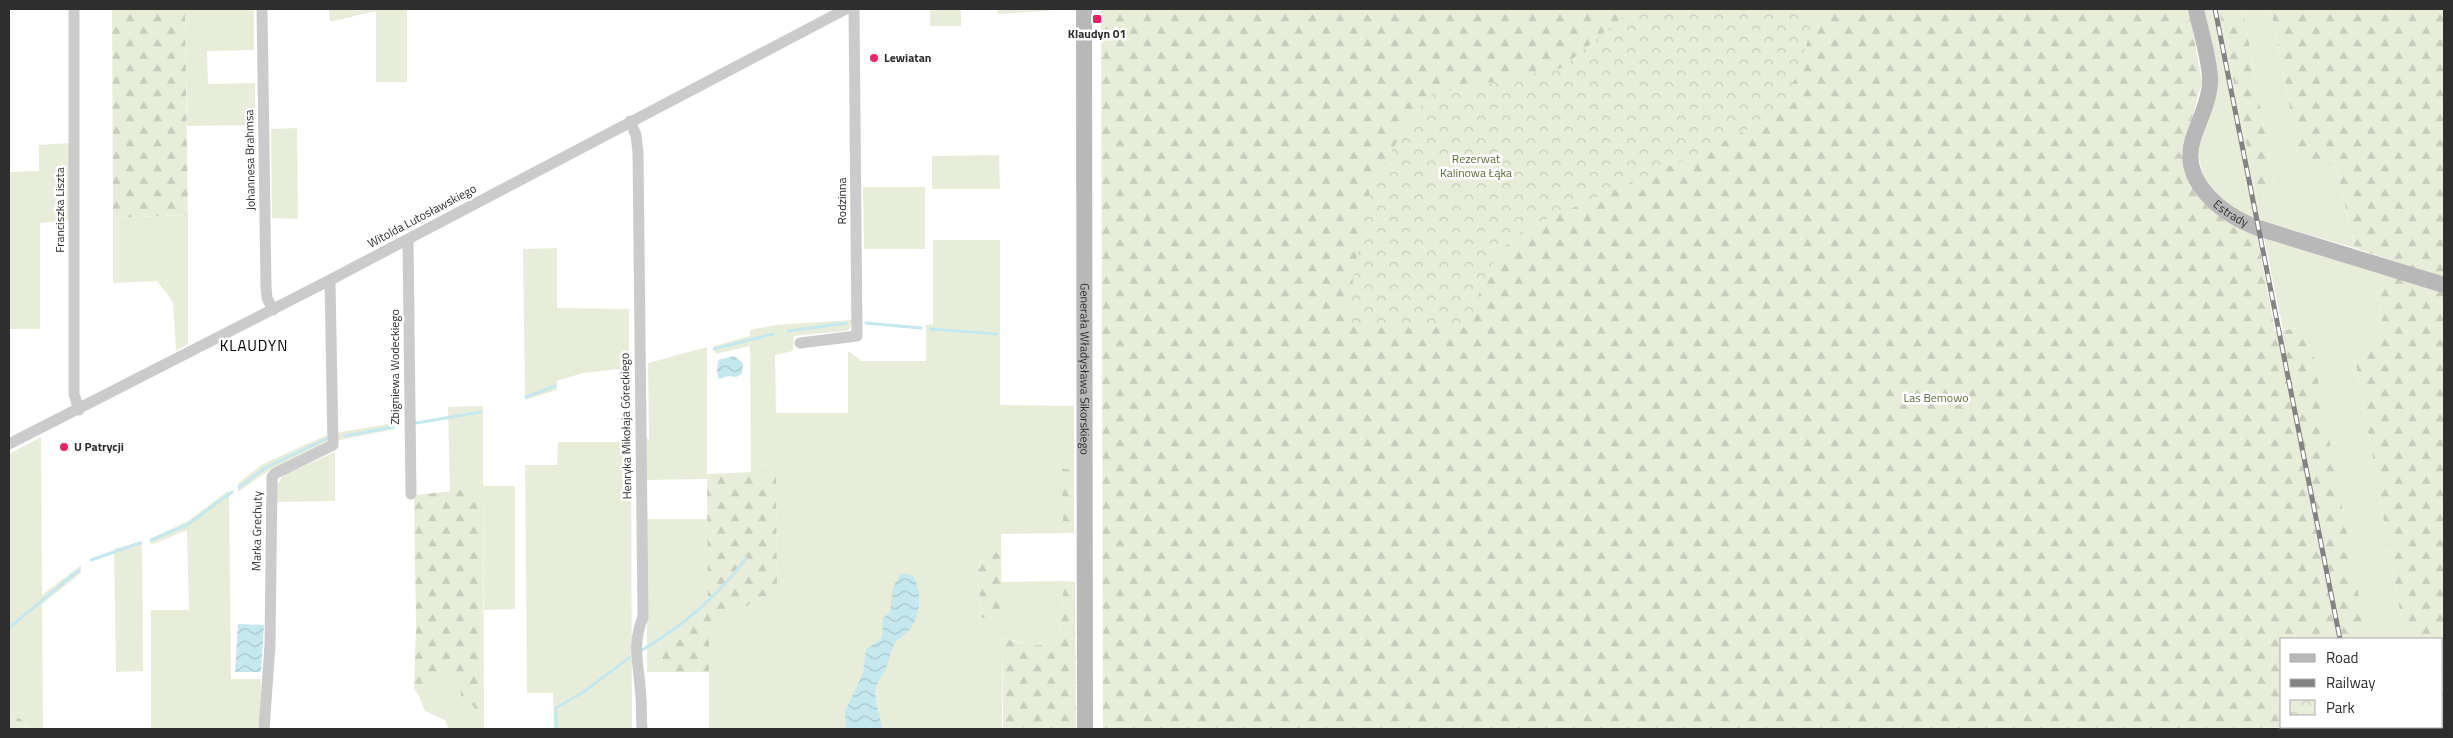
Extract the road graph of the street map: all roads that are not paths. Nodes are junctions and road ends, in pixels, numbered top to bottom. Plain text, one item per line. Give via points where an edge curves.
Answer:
1 (74, 9) edge
2 (262, 9) edge
3 (846, 9) edge
4 (854, 9) edge
5 (1084, 9) edge
6 (2196, 9) edge
7 (630, 121) junction
8 (408, 239) junction
9 (330, 280) junction
10 (2444, 285) edge
11 (273, 310) junction
12 (800, 343) dead end
13 (79, 410) junction
14 (9, 444) edge
15 (410, 494) dead end
16 (264, 729) edge
17 (642, 729) edge
18 (1085, 729) edge

1 - 13 street, Franciszka Liszta via 74,394
2 - 11 street, Johannesa Brahmsa via 266,287
3 - 7 street, Witolda Lutosławskiego
4 - 12 street, Rodzinna via 857,336
5 - 18 main road, Generała Władysława Sikorskiego
6 - 10 main road, Estrady via 2210,80 2205,106 2192,141 2191,162 2200,187 2216,206 2241,222 2258,228
7 - 8 street, Witolda Lutosławskiego
7 - 17 street, Henryka Mikołaja Góreckiego via 638,152 643,617 635,643
8 - 9 street, Witolda Lutosławskiego
8 - 15 street, Zbigniewa Wodeckiego
9 - 11 street, Witolda Lutosławskiego
9 - 16 street, Marka Grechuty via 333,445 272,477 270,646
11 - 13 street, Witolda Lutosławskiego
13 - 14 street, Witolda Lutosławskiego

